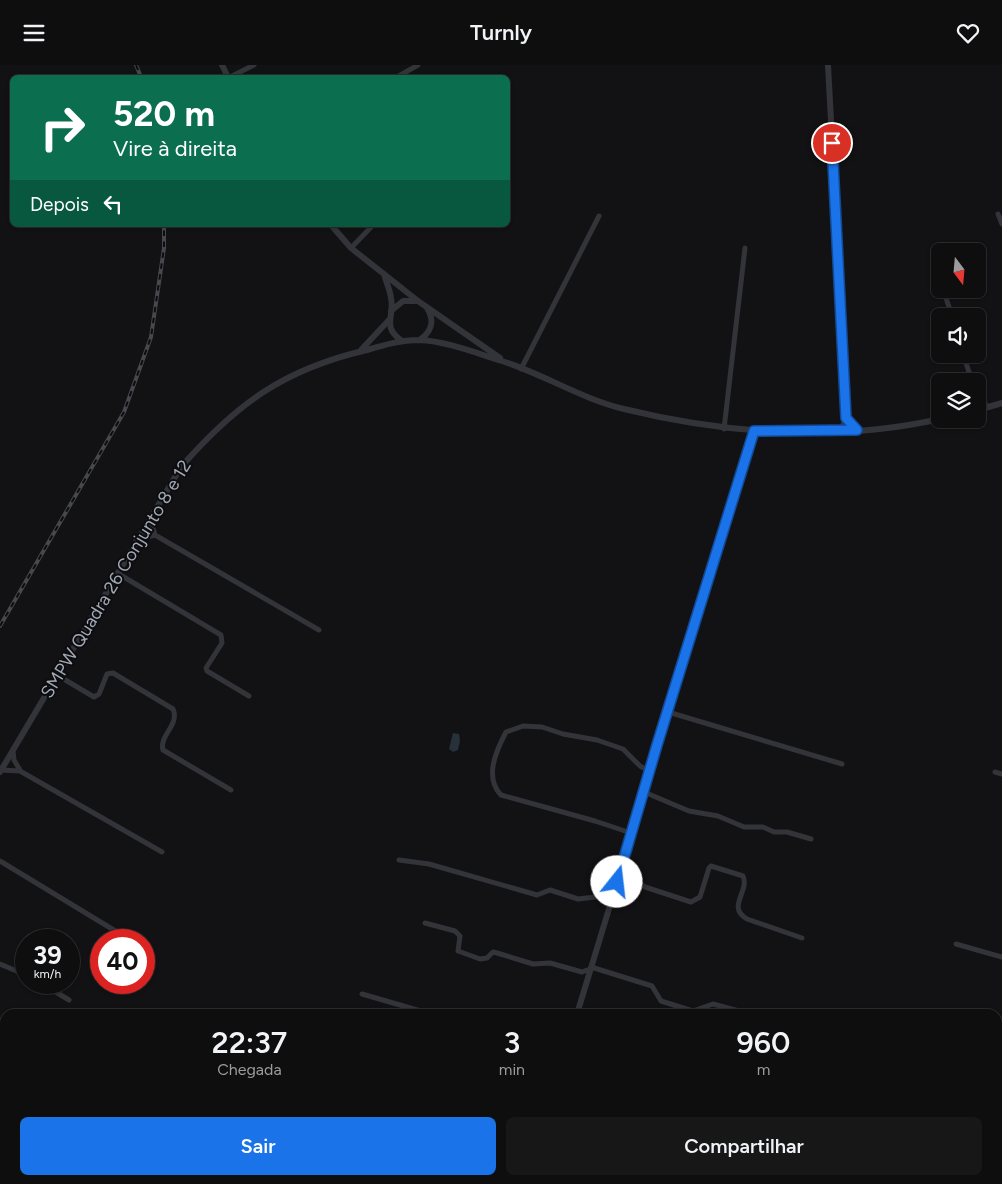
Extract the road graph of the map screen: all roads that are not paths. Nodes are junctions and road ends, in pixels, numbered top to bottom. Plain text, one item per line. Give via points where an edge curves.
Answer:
1 (254, 65) edge
2 (418, 65) edge
3 (828, 65) edge
4 (233, 75) edge
5 (400, 75) edge
6 (998, 214) dead end
7 (599, 216) dead end
8 (1002, 224) edge
9 (333, 227) edge
10 (371, 227) edge
11 (350, 248) junction
12 (745, 248) dead end
13 (384, 273) junction
14 (418, 301) junction
15 (426, 307) junction
16 (391, 311) junction
17 (389, 320) junction
18 (420, 340) junction
19 (402, 341) junction
20 (358, 352) junction
21 (505, 362) junction
22 (521, 369) junction
23 (1002, 403) edge
24 (988, 407) edge
25 (846, 418) junction
26 (931, 420) edge
27 (724, 429) junction
28 (857, 430) junction
29 (754, 431) junction
30 (840, 431) junction
31 (150, 518) junction
32 (155, 535) junction
33 (136, 541) junction
34 (117, 573) junction
35 (319, 629) dead end
36 (57, 675) junction
37 (249, 696) dead end
38 (668, 712) junction
39 (13, 751) junction
40 (842, 764) dead end
41 (1, 771) edge
42 (20, 771) junction
43 (649, 771) junction
44 (995, 772) dead end
45 (1002, 774) edge
46 (231, 790) dead end
47 (644, 792) junction
48 (631, 833) junction
49 (811, 839) dead end
50 (162, 853) dead end
51 (399, 860) dead end
52 (0, 861) edge
53 (621, 869) junction
54 (613, 895) junction
55 (425, 923) dead end
56 (112, 929) edge
57 (802, 938) dead end
58 (956, 944) dead end
59 (1002, 957) edge
60 (0, 964) edge
61 (591, 968) junction
62 (15, 970) edge
63 (582, 973) junction
64 (587, 980) junction
65 (59, 994) edge
66 (362, 994) dead end
67 (69, 1000) dead end
68 (414, 1009) edge
69 (578, 1009) edge
70 (687, 1009) edge
71 (697, 1009) edge
72 (732, 1009) edge

1 - 4 street
2 - 5 street
3 - 25 street
6 - 8 street
7 - 22 street
9 - 11 street
10 - 11 street
11 - 13 street
12 - 27 street
13 - 14 street
13 - 16 street
14 - 15 street
14 - 16 street via 403,301
15 - 18 street via 432,325
15 - 21 street
16 - 17 street
17 - 19 street via 390,329
17 - 20 street, SMPW Quadra 26 Conjunto 8 e 12
18 - 19 street
18 - 21 street
19 - 20 street, SMPW Quadra 26 Conjunto 8 e 12
20 - 31 street, SMPW Quadra 26 Conjunto 8 e 12 via 284,378 247,402 212,432 181,467
21 - 22 street
22 - 27 street via 622,409
23 - 24 street
25 - 28 street
25 - 30 street
26 - 28 street
27 - 29 street
28 - 30 street
29 - 30 street
29 - 38 street
31 - 32 street
31 - 33 street, SMPW Quadra 26 Conjunto 8 e 12
32 - 33 street
32 - 35 street
33 - 34 street, SMPW Quadra 26 Conjunto 8 e 12
34 - 36 street, SMPW Quadra 26 Conjunto 8 e 12
34 - 37 street via 221,635 222,643 206,667 207,671
36 - 39 street, SMPW Quadra 26 Conjunto 8 e 12
36 - 46 street via 94,697 99,694 107,675 113,673 174,709 175,719 162,742 163,750
38 - 40 street
38 - 43 street
39 - 41 street, SMPW Quadra 26 Conjunto 8 e 12
39 - 42 street
41 - 42 street
42 - 50 street
43 - 47 street
43 - 48 street via 618,747 542,727 524,726 506,731 496,751 492,778 501,795
44 - 45 street
47 - 48 street
47 - 49 street via 689,811 718,816 744,827 763,827
48 - 53 street
51 - 54 street via 429,864 537,895 550,890 578,899
52 - 56 street
53 - 54 street
53 - 57 street via 645,887 692,902 700,897 711,866 743,876 745,881 737,907 740,915
54 - 61 street
55 - 63 street via 456,931 460,936 458,951 480,959 487,958 492,952 534,965 550,963
58 - 59 street
60 - 62 street
61 - 63 street
61 - 64 street
61 - 70 street via 652,986 661,1001
63 - 64 street
64 - 69 street
65 - 67 street
66 - 68 street
71 - 72 street via 713,1004

